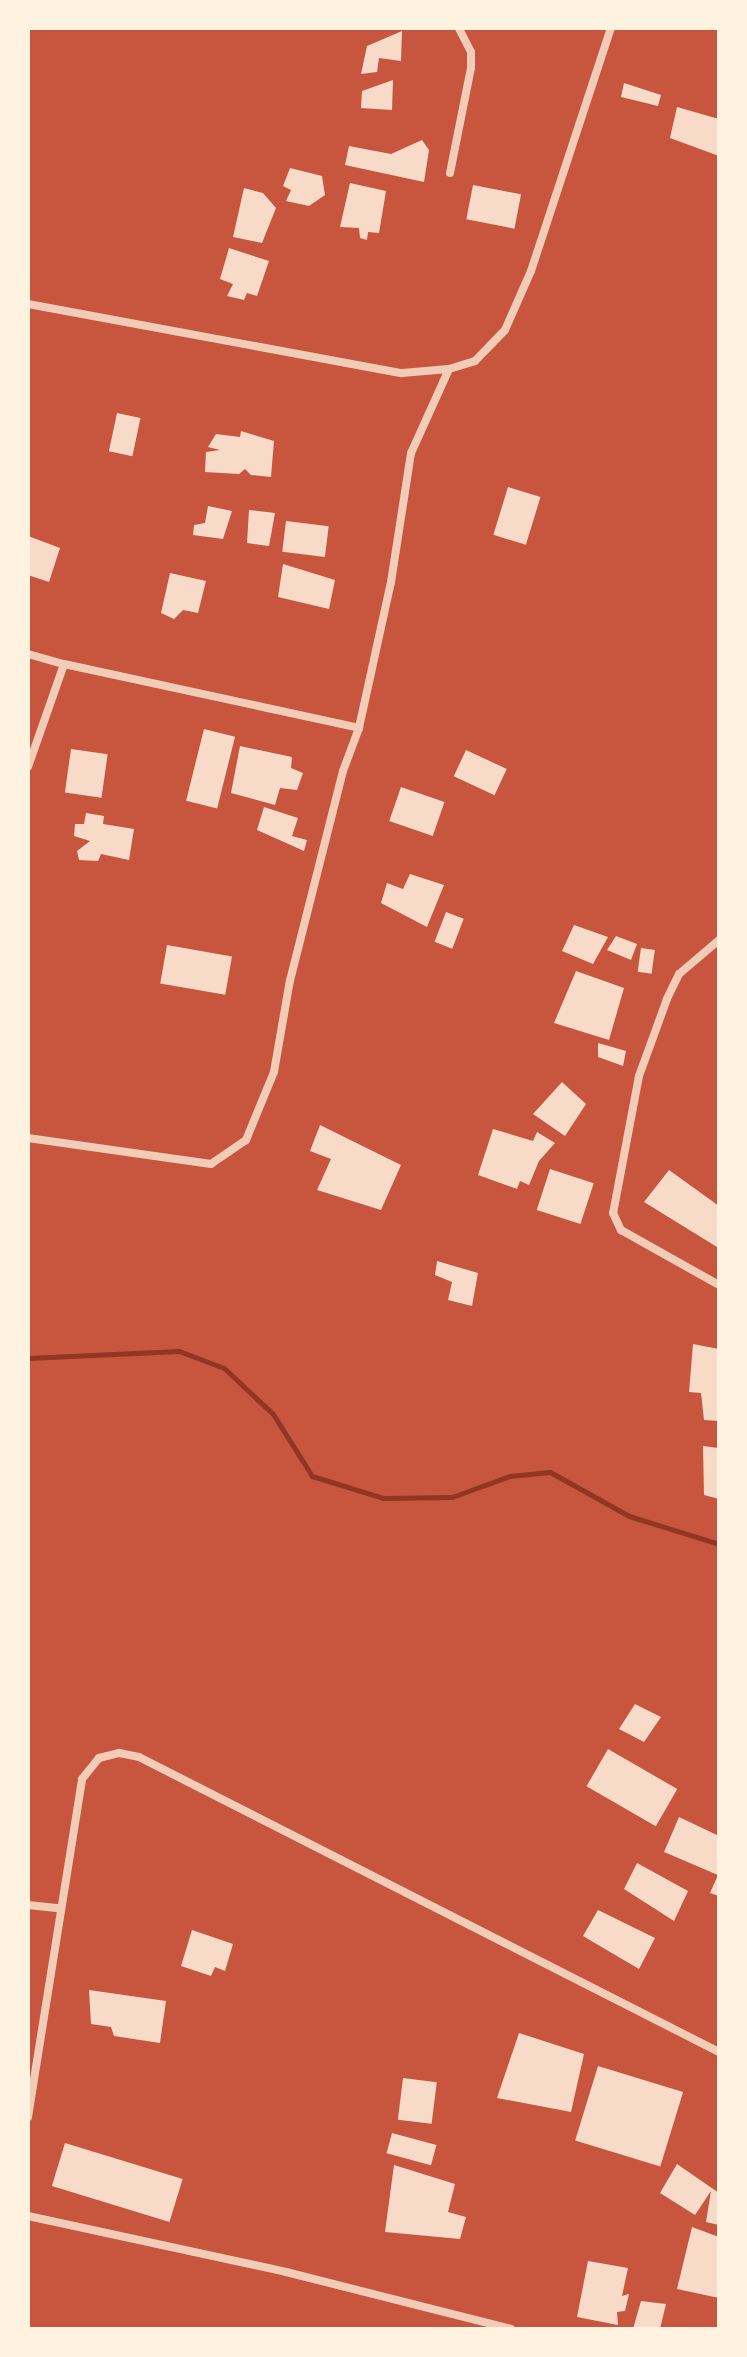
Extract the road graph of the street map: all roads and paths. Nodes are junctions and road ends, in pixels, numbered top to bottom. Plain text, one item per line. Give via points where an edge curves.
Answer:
1 (459, 28) edge
2 (611, 28) edge
3 (450, 173) dead end
4 (28, 304) edge
5 (449, 369) junction
6 (28, 654) edge
7 (64, 664) junction
8 (359, 728) junction
9 (28, 767) edge
10 (718, 939) edge
11 (28, 1138) edge
12 (719, 1285) edge
13 (28, 1905) edge
14 (59, 1908) junction
15 (719, 2052) edge
16 (28, 2117) edge
17 (28, 2216) edge
18 (511, 2329) edge

1 - 3 street via 471,52 471,68
2 - 5 street via 531,271 505,330 475,361
4 - 5 street via 402,373
5 - 8 street via 411,453 391,582
6 - 7 street
7 - 8 street
7 - 9 street
8 - 11 street via 343,771 290,980 274,1072 246,1140 211,1164
10 - 12 street via 679,974 667,999 639,1076 613,1213 621,1230
13 - 14 street
14 - 15 street via 82,1779 99,1758 119,1753 139,1757
14 - 16 street
17 - 18 street via 286,2272

